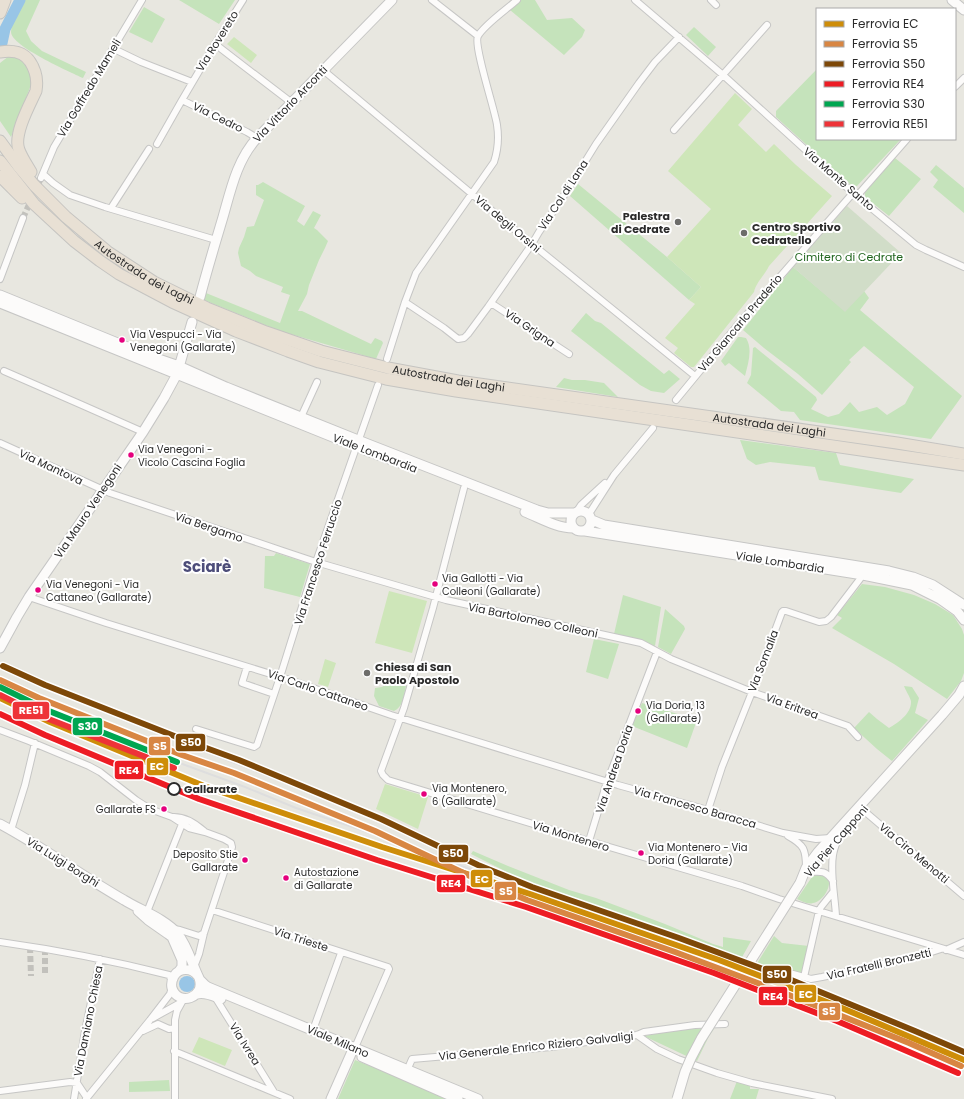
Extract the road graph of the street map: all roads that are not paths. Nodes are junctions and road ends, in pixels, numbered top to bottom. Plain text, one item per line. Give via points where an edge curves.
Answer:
1 (5, 0) edge
2 (142, 0) edge
3 (243, 0) edge
4 (392, 0) edge
5 (432, 0) edge
6 (517, 0) edge
7 (952, 0) edge
8 (637, 1) edge
9 (964, 10) edge
10 (0, 12) edge
11 (768, 26) dead end
12 (478, 36) junction
13 (679, 37) junction
14 (214, 44) junction
15 (114, 49) junction
16 (0, 52) edge
17 (323, 70) junction
18 (723, 76) junction
19 (964, 78) edge
20 (192, 82) junction
21 (956, 86) edge
22 (182, 100) junction
23 (292, 103) junction
24 (674, 130) dead end
25 (257, 138) junction
26 (906, 140) edge
27 (0, 141) edge
28 (157, 144) dead end
29 (149, 149) dead end
30 (0, 161) edge
31 (0, 176) edge
32 (472, 194) junction
33 (855, 194) junction
34 (111, 208) junction
35 (23, 218) tunnel mouth
36 (216, 240) junction
37 (74, 241) junction
38 (532, 244) junction
39 (964, 267) edge
40 (0, 278) edge
41 (154, 282) junction
42 (0, 295) edge
43 (200, 297) dead end
44 (405, 302) junction
45 (0, 303) edge
46 (491, 303) junction
47 (192, 322) dead end
48 (569, 354) dead end
49 (387, 359) dead end
50 (178, 370) junction
51 (4, 371) dead end
52 (695, 376) junction
53 (317, 382) dead end
54 (378, 385) dead end
55 (676, 400) dead end
56 (301, 417) junction
57 (653, 428) dead end
58 (143, 432) junction
59 (0, 443) edge
60 (358, 443) junction
61 (964, 454) edge
62 (964, 465) edge
63 (614, 475) junction
64 (464, 488) junction
65 (103, 490) junction
66 (576, 512) junction
67 (590, 517) junction
68 (573, 528) junction
69 (585, 531) junction
70 (316, 562) junction
71 (863, 575) junction
72 (29, 597) junction
73 (435, 598) junction
74 (964, 605) edge
75 (964, 620) edge
76 (2, 637) edge
77 (0, 648) edge
78 (657, 652) junction
79 (247, 667) junction
80 (280, 677) junction
81 (964, 686) edge
82 (752, 692) junction
83 (274, 694) junction
84 (964, 698) edge
85 (401, 718) junction
86 (196, 729) dead end
87 (0, 730) edge
88 (858, 737) dead end
89 (35, 743) junction
90 (607, 782) junction
91 (708, 810) junction
92 (863, 810) junction
93 (172, 817) junction
94 (0, 824) edge
95 (182, 824) junction
96 (11, 830) junction
97 (205, 832) junction
98 (783, 833) junction
99 (834, 838) junction
100 (589, 841) junction
101 (808, 870) junction
102 (833, 881) junction
103 (833, 892) junction
104 (964, 896) edge
105 (212, 910) junction
106 (819, 911) junction
107 (143, 912) junction
108 (836, 916) junction
109 (172, 929) junction
110 (204, 933) junction
111 (0, 942) edge
112 (964, 942) edge
113 (944, 950) junction
114 (341, 953) junction
115 (964, 955) edge
116 (100, 959) junction
117 (194, 967) junction
118 (179, 971) junction
119 (793, 974) dead end
120 (804, 977) junction
121 (199, 978) junction
122 (172, 984) junction
123 (215, 997) junction
124 (189, 998) junction
125 (150, 1020) junction
126 (725, 1024) dead end
127 (175, 1028) junction
128 (312, 1030) junction
129 (140, 1033) junction
130 (637, 1035) junction
131 (353, 1050) junction
132 (174, 1051) junction
133 (406, 1073) junction
134 (76, 1083) junction
135 (0, 1091) edge
136 (274, 1092) junction
137 (460, 1097) edge
138 (86, 1098) edge
139 (823, 1098) edge
140 (74, 1099) edge
141 (175, 1099) edge
142 (290, 1099) edge
143 (331, 1099) edge
144 (478, 1099) edge
145 (677, 1099) edge
146 (832, 1099) edge

1 - 10 highway
2 - 15 street, Via Goffredo Mameli
3 - 14 street, Via Rovereto
4 - 17 main road, Via Vittorio Arconti
5 - 12 street
6 - 12 street
7 - 9 main road
8 - 13 street, Via Monte Santo
11 - 18 street
12 - 32 street via 477,42 497,127 498,144 494,162
13 - 18 street, Via Monte Santo
13 - 38 street, Via Col di Lana via 639,83 596,144
14 - 20 street, Via Rovereto
14 - 23 street
15 - 20 street, Via Rovereto
15 - 34 street, Via Goffredo Mameli via 54,147 42,176 70,195
16 - 41 highway via 14,52 26,57 32,63 36,75 36,91 19,130 17,143 24,162 35,178 74,216
17 - 23 main road, Via Vittorio Arconti
17 - 32 street, Via degli Orsini
18 - 24 street
18 - 33 street, Via Monte Santo
19 - 21 street
20 - 22 street, Via Rovereto
22 - 25 street, Via Cedro
22 - 28 street, Via Cedro
23 - 25 main road, Via Vittorio Arconti
25 - 36 main road, Via Vittorio Arconti via 240,163
26 - 33 street, Via Giancarlo Praderio
27 - 41 highway, Autostrada dei Laghi via 34,185 66,217 108,252
29 - 34 street
30 - 37 highway, Autostrada dei Laghi via 34,204
31 - 37 highway via 36,213
32 - 38 street, Via degli Orsini
32 - 44 street via 416,273
33 - 39 street, Via Monte Santo via 916,245
33 - 52 street, Via Giancarlo Praderio via 795,258
34 - 36 street
35 - 40 street
36 - 43 main road, Via Vittorio Arconti
37 - 62 highway, Autostrada dei Laghi via 106,266 172,302 236,331 326,364 386,379
38 - 46 street, Via Col di Lana
38 - 52 street, Via degli Orsini
41 - 61 highway, Autostrada dei Laghi via 207,308 266,332 321,351 388,368 458,381
42 - 50 main road
44 - 46 street, Via Col di Lana via 458,339 468,334
44 - 49 street
45 - 50 main road
46 - 48 street, Via Grigna
47 - 50 main road
50 - 56 main road, Viale Lombardia
50 - 58 main road, Via Mauro Venegoni
50 - 60 main road, Viale Lombardia
51 - 58 street
52 - 55 street, Via Giancarlo Praderio
53 - 56 street
54 - 60 street, Via Francesco Ferruccio
56 - 60 main road, Viale Lombardia
57 - 63 street
58 - 65 main road, Via Mauro Venegoni
59 - 65 street, Via Mantova
60 - 64 main road, Viale Lombardia
60 - 66 main road, Viale Lombardia via 537,510 548,513
60 - 70 street, Via Francesco Ferruccio
63 - 66 street
63 - 67 street
64 - 68 main road, Viale Lombardia via 555,524
64 - 73 street
65 - 70 street, Via Bergamo
65 - 72 main road, Via Mauro Venegoni
66 - 67 main road via 582,511
66 - 68 main road via 571,518
67 - 69 main road via 591,526
67 - 74 main road, Viale Lombardia via 604,526 889,571 933,585
68 - 69 main road via 580,532
69 - 71 main road, Viale Lombardia
70 - 73 street, Via Bartolomeo Colleoni
70 - 80 street, Via Francesco Ferruccio
71 - 75 main road, Viale Lombardia via 912,585 940,599 957,611
71 - 82 street, Via Somalia via 826,621 819,622 786,610 782,612
72 - 76 main road, Via Mauro Venegoni
72 - 79 street, Via Carlo Cattaneo
73 - 78 street, Via Bartolomeo Colleoni via 641,643
73 - 85 street
76 - 77 main road, Via Mauro Venegoni
78 - 82 street, Via Eritrea
78 - 90 street, Via Andrea Doria
79 - 80 street, Via Carlo Cattaneo
79 - 83 street via 242,683
80 - 83 street, Via Francesco Ferruccio
80 - 85 street, Via Carlo Cattaneo
81 - 99 main road, Via Pier Capponi via 942,715
82 - 88 street, Via Eritrea via 848,726
82 - 91 street, Via Somalia
83 - 86 street, Via Francesco Ferruccio via 257,745 254,747
84 - 92 main road, Via Pier Capponi
85 - 90 street, Via Carlo Cattaneo
85 - 100 street, Via Montenero via 382,771 388,780
87 - 89 street
89 - 93 street via 94,769 150,809
89 - 96 street
90 - 91 street, Via Francesco Baracca
90 - 100 street, Via Andrea Doria
91 - 98 street, Via Francesco Baracca
92 - 99 main road, Via Pier Capponi
92 - 104 street, Via Ciro Menotti
93 - 95 street
93 - 97 street via 190,821
94 - 96 main road, Via Luigi Borghi
95 - 97 street
95 - 107 street
96 - 107 main road, Via Luigi Borghi
97 - 105 street via 224,839 231,843 232,847
98 - 99 street, Via Francesco Baracca via 816,840
98 - 101 street, Via Francesco Baracca via 803,847
99 - 101 main road, Via Pier Capponi
99 - 102 street
100 - 106 street, Via Montenero
101 - 102 street via 828,874
101 - 145 main road, Via Pier Capponi, bridge via 701,1039 685,1072
102 - 103 street
103 - 106 street
103 - 108 street
105 - 110 street
105 - 114 street, Via Trieste
106 - 108 street, Via Montenero
106 - 120 street
107 - 109 main road, Via Luigi Borghi
107 - 118 main road, Via Luigi Borghi via 172,938 182,960
108 - 113 street, Via Montenero
109 - 110 street via 199,936
109 - 117 main road, Via Luigi Borghi via 182,941
110 - 117 street
111 - 116 street
112 - 113 street, Via Fratelli Bronzetti
113 - 115 street, Via Montenero
113 - 120 street, Via Fratelli Bronzetti via 817,978
114 - 128 street
114 - 131 street, Via Trieste via 389,969
116 - 122 street via 169,976
116 - 134 street, Via Damiano Chiesa
117 - 121 main road, Via Luigi Borghi
118 - 121 main road via 190,970
118 - 122 main road via 174,976
119 - 120 street, Via Fratelli Bronzetti
121 - 124 main road via 200,987
121 - 128 main road, Viale Milano via 208,987
122 - 124 main road via 173,991 178,996
122 - 125 street via 170,994
123 - 124 main road, Viale Milano via 206,994
123 - 131 main road, Viale Milano
123 - 136 street, Via Ivrea
124 - 125 street
124 - 127 street via 177,1011
125 - 129 street
126 - 130 street, Via Generale Enrico Riziero Galvaligi via 695,1025
127 - 129 street via 169,1029 158,1024
127 - 132 street
128 - 131 main road, Viale Milano
129 - 138 street
130 - 133 street, Via Generale Enrico Riziero Galvaligi via 412,1059
130 - 139 street via 657,1049 717,1073
131 - 133 main road, Viale Milano
131 - 143 main road
132 - 136 street
132 - 141 street
133 - 137 main road, Viale Milano
134 - 135 street
134 - 138 street
134 - 140 street, Via Damiano Chiesa
136 - 142 street
137 - 144 main road, Viale Milano
139 - 146 street

